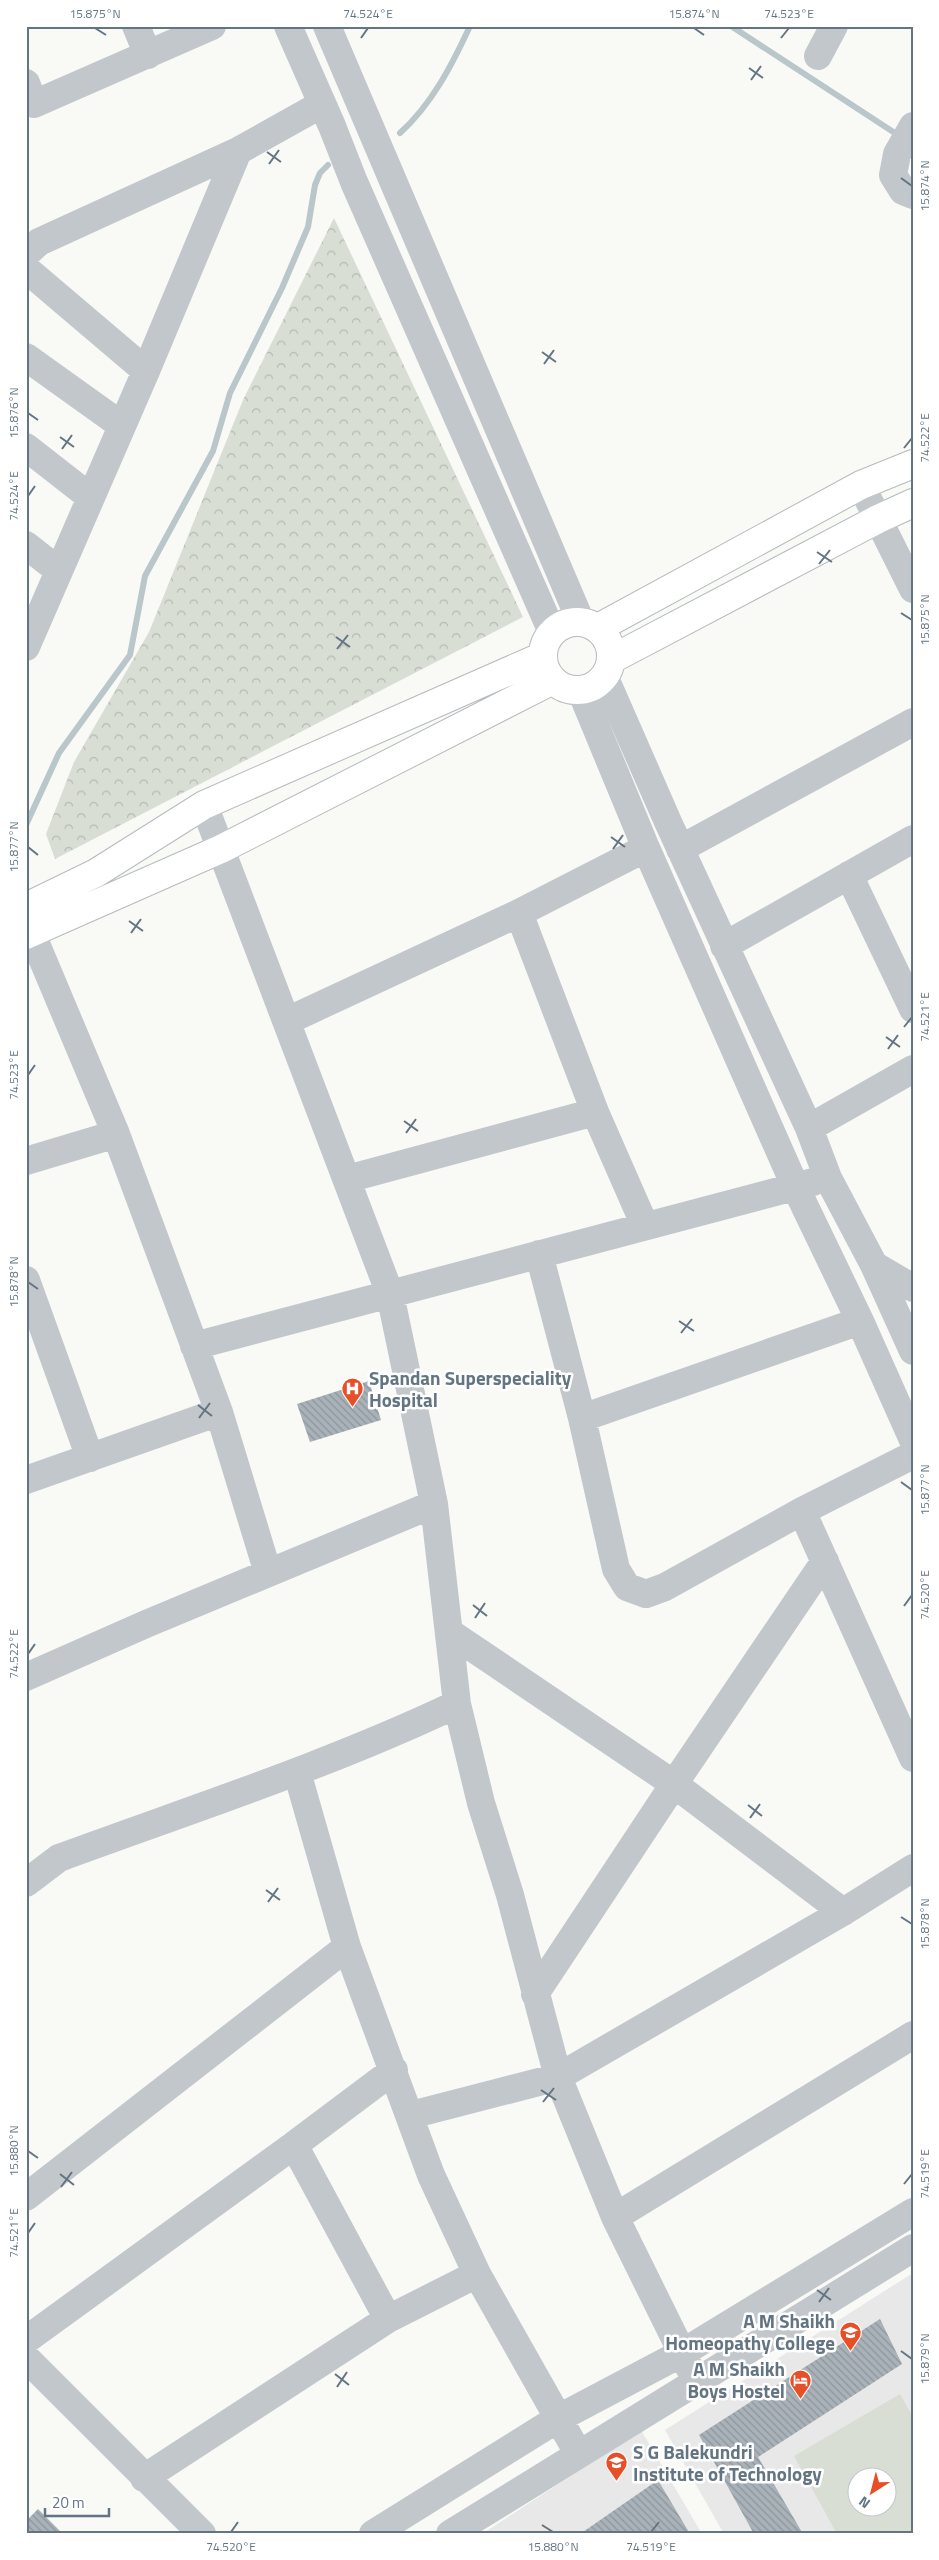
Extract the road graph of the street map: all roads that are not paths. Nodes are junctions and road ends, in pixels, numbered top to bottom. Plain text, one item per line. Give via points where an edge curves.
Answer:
1 (136, 26) edge
2 (212, 26) edge
3 (288, 26) edge
4 (327, 26) edge
5 (834, 26) edge
6 (148, 54) junction
7 (818, 56) dead end
8 (29, 98) edge
9 (322, 104) junction
10 (913, 126) edge
11 (375, 142) junction
12 (238, 151) junction
13 (343, 155) junction
14 (913, 195) edge
15 (30, 243) edge
16 (26, 269) edge
17 (26, 357) edge
18 (146, 371) junction
19 (121, 425) junction
20 (26, 447) edge
21 (913, 464) edge
22 (861, 485) junction
23 (90, 497) junction
24 (913, 503) edge
25 (878, 519) junction
26 (26, 545) edge
27 (59, 571) junction
28 (913, 589) edge
29 (589, 625) junction
30 (26, 647) edge
31 (549, 656) junction
32 (608, 668) junction
33 (581, 691) junction
34 (913, 722) edge
35 (204, 805) junction
36 (913, 840) edge
37 (646, 848) junction
38 (221, 849) junction
39 (680, 849) junction
40 (849, 875) junction
41 (26, 907) edge
42 (519, 913) junction
43 (28, 930) edge
44 (724, 946) junction
45 (913, 1009) edge
46 (288, 1021) junction
47 (913, 1069) edge
48 (595, 1112) junction
49 (809, 1128) junction
50 (116, 1134) junction
51 (26, 1161) edge
52 (828, 1178) junction
53 (347, 1179) junction
54 (795, 1186) junction
55 (645, 1226) junction
56 (539, 1254) junction
57 (874, 1265) junction
58 (26, 1280) edge
59 (913, 1288) edge
60 (390, 1294) junction
61 (860, 1321) junction
62 (194, 1346) junction
63 (913, 1351) edge
64 (219, 1412) junction
65 (582, 1418) junction
66 (913, 1440) edge
67 (913, 1455) edge
68 (90, 1458) junction
69 (26, 1480) edge
70 (434, 1504) junction
71 (802, 1511) junction
72 (825, 1561) junction
73 (268, 1573) junction
74 (449, 1632) junction
75 (26, 1677) edge
76 (457, 1704) junction
77 (913, 1758) edge
78 (297, 1772) junction
79 (674, 1784) junction
80 (913, 1868) edge
81 (26, 1883) edge
82 (843, 1912) junction
83 (347, 1947) junction
84 (535, 1994) junction
85 (913, 2035) edge
86 (394, 2070) junction
87 (558, 2077) junction
88 (410, 2115) junction
89 (294, 2145) junction
90 (26, 2197) edge
91 (913, 2212) edge
92 (615, 2217) junction
93 (913, 2248) edge
94 (477, 2274) junction
95 (388, 2319) junction
96 (26, 2340) edge
97 (682, 2353) junction
98 (26, 2358) edge
99 (696, 2381) junction
100 (559, 2418) junction
101 (578, 2453) junction
102 (144, 2478) junction
103 (202, 2534) edge
104 (373, 2534) edge
105 (450, 2534) edge

1 - 6 street
2 - 6 street
3 - 9 street
4 - 11 street
5 - 7 street
6 - 8 street
9 - 12 street
9 - 13 street
10 - 14 street via 897,154 893,175 903,192
11 - 13 street
11 - 29 street
12 - 15 street
12 - 18 street
13 - 31 street
16 - 18 street
17 - 19 street
18 - 19 street
19 - 23 street
20 - 23 street
21 - 22 main road
22 - 25 street
22 - 29 main road
23 - 27 street
24 - 25 main road
25 - 28 street
25 - 32 main road
26 - 27 street
27 - 30 street
29 - 31 main road via 561,626
29 - 32 main road via 608,642
31 - 33 main road via 566,688
31 - 35 main road
31 - 38 main road
32 - 33 main road via 590,689
32 - 39 street
33 - 37 street
34 - 39 street
35 - 38 street
35 - 41 main road via 96,873
36 - 40 street
37 - 42 street
37 - 54 street
38 - 43 main road
38 - 46 street
39 - 44 street
40 - 44 street
40 - 45 street
42 - 46 street
42 - 48 street
43 - 50 street
44 - 49 street
46 - 53 street
47 - 49 street
48 - 53 street
48 - 55 street
49 - 52 street
50 - 51 street
50 - 62 street
52 - 54 street
52 - 57 street
53 - 60 street
54 - 55 street
54 - 61 street
55 - 56 street
56 - 60 street
56 - 65 street
57 - 59 street
57 - 63 street
58 - 68 street
60 - 62 street
60 - 70 street
61 - 65 street
61 - 66 street
62 - 64 street
64 - 68 street
64 - 73 street
65 - 71 street via 616,1568 627,1587 646,1594 665,1586
67 - 71 street
68 - 69 street
70 - 73 street
70 - 74 street
71 - 72 street
72 - 77 street
72 - 79 street
73 - 75 street
74 - 76 street
74 - 79 street
76 - 78 street via 398,1732
76 - 84 street
78 - 81 street via 58,1858
78 - 83 street
79 - 82 street
79 - 84 street
80 - 82 street
82 - 87 street
83 - 86 street
83 - 90 street
84 - 87 street
85 - 92 street
86 - 88 street
86 - 89 street
87 - 88 street
87 - 92 street
88 - 94 street via 431,2175
89 - 95 street
89 - 96 street
91 - 97 street
92 - 97 street
93 - 99 street
94 - 95 street
94 - 100 street
95 - 102 street
97 - 99 street
97 - 100 street
98 - 102 street
99 - 101 street
100 - 101 street
100 - 104 street
101 - 105 street
102 - 103 street

